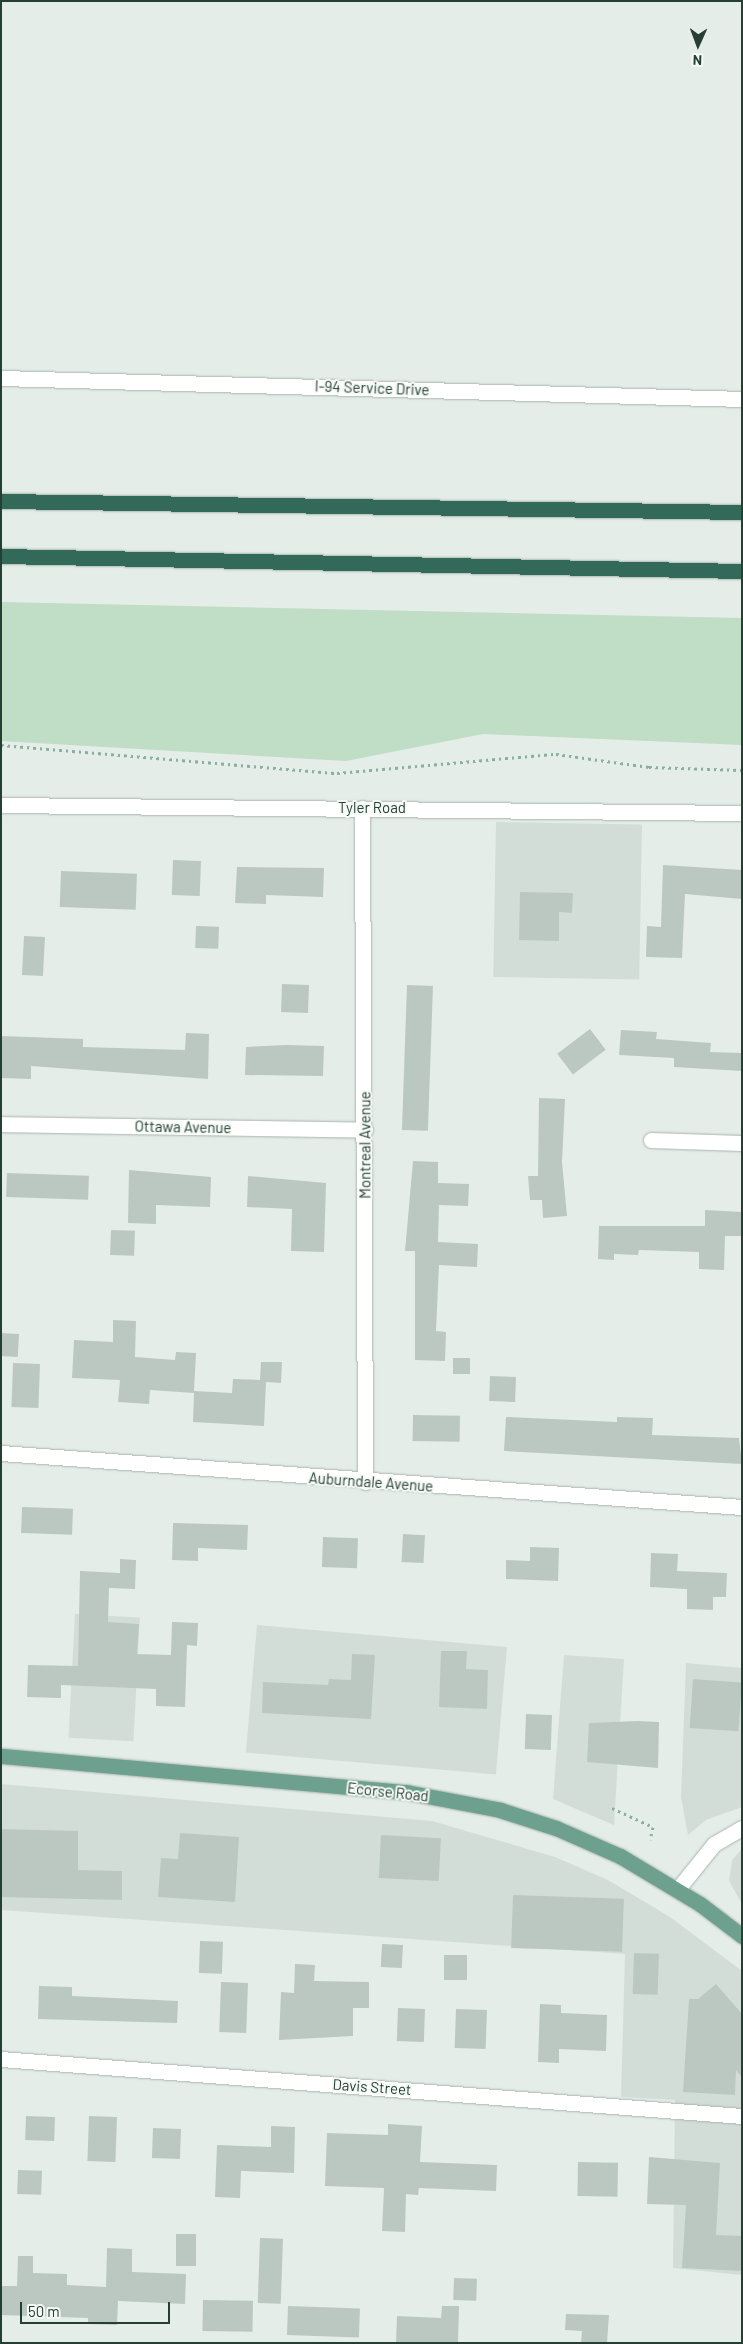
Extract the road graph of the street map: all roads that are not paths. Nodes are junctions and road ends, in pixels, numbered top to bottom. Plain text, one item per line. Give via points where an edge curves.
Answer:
1 (1, 378) edge
2 (742, 399) edge
3 (1, 501) edge
4 (742, 512) edge
5 (1, 556) edge
6 (742, 571) edge
7 (1, 805) edge
8 (362, 808) junction
9 (742, 813) edge
10 (1, 1124) edge
11 (365, 1130) junction
12 (651, 1140) dead end
13 (742, 1143) edge
14 (1, 1453) edge
15 (365, 1482) junction
16 (742, 1507) edge
17 (1, 1756) edge
18 (742, 1828) edge
19 (678, 1890) junction
20 (742, 1936) edge
21 (1, 2058) edge
22 (742, 2116) edge

1 - 2 street, I-94 Service Drive
3 - 4 highway
5 - 6 highway
7 - 8 street, Tyler Road
8 - 9 street, Tyler Road
8 - 11 street, Montreal Avenue
10 - 11 street, Ottawa Avenue
11 - 15 street, Montreal Avenue
12 - 13 street
14 - 15 street, Auburndale Avenue
15 - 16 street, Auburndale Avenue
17 - 19 main road, Ecorse Road via 461,1801 556,1828 620,1856
18 - 19 street via 714,1844
19 - 20 main road, Ecorse Road
21 - 22 street, Davis Street

